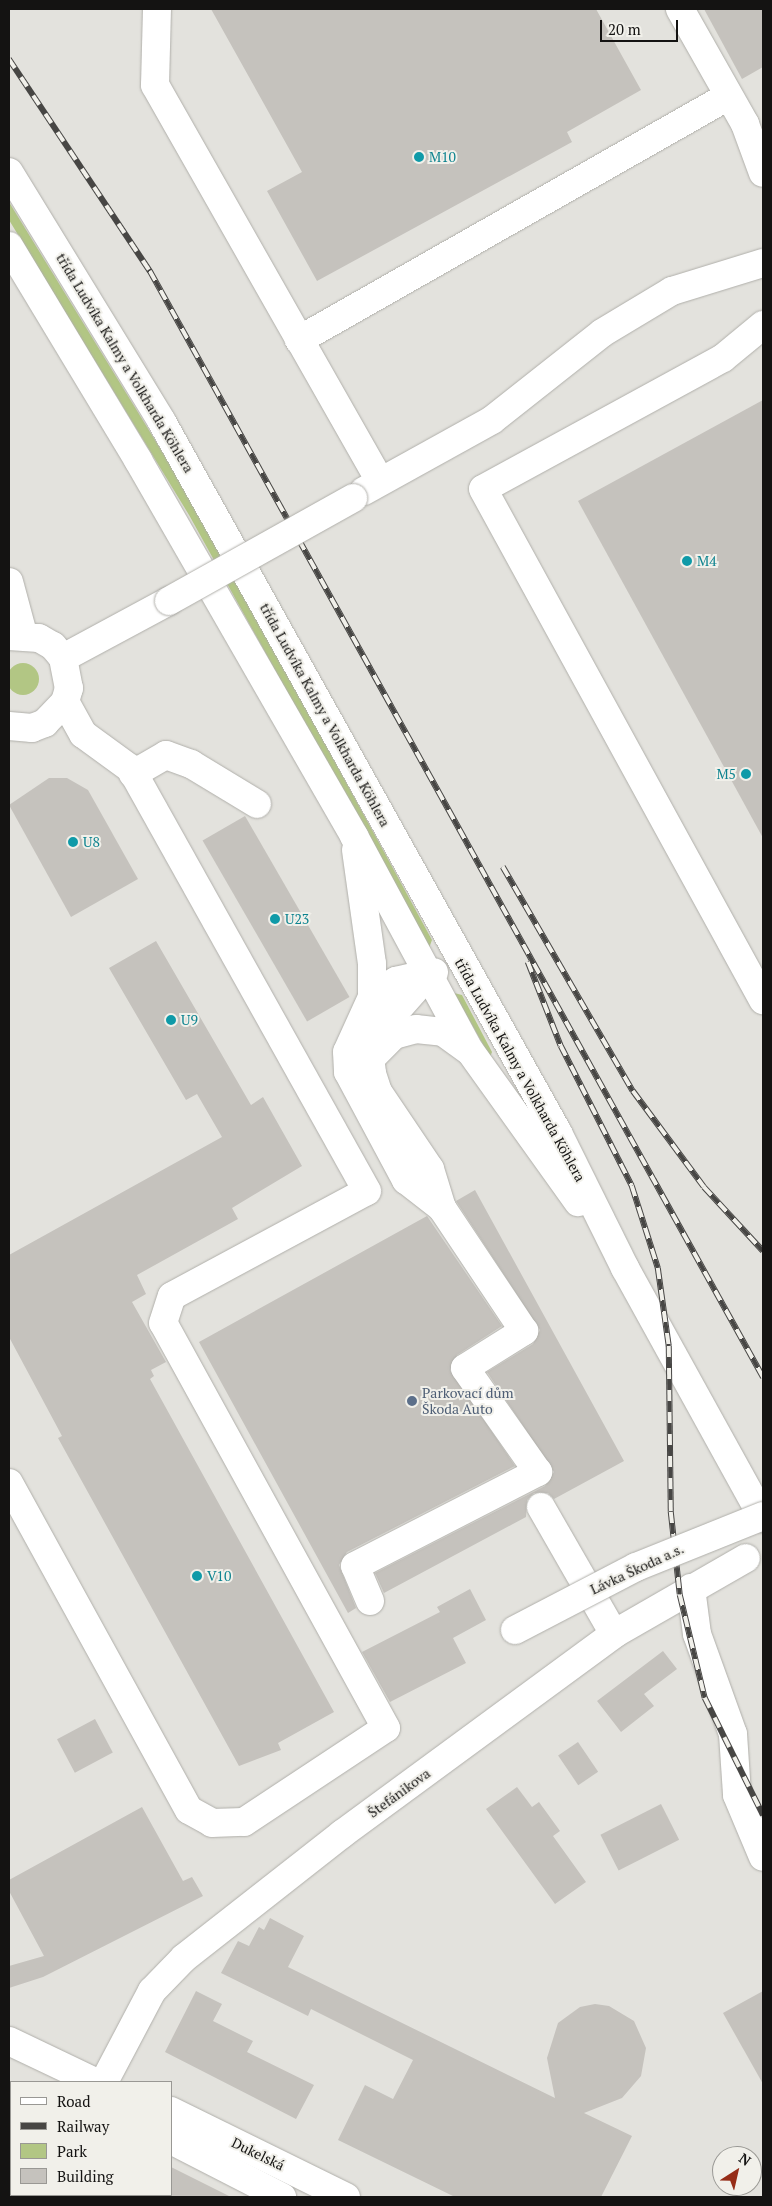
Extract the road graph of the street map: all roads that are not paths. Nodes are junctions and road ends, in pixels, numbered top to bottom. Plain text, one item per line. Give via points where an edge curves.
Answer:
1 (157, 9) edge
2 (680, 9) edge
3 (729, 96) junction
4 (9, 172) edge
5 (763, 172) edge
6 (9, 246) edge
7 (763, 263) edge
8 (763, 324) edge
9 (299, 340) junction
10 (380, 481) junction
11 (9, 582) edge
12 (16, 635) edge
13 (63, 658) junction
14 (65, 702) junction
15 (9, 726) edge
16 (133, 774) junction
17 (257, 804) dead end
18 (354, 836) junction
19 (459, 958) junction
20 (427, 976) junction
21 (372, 998) junction
22 (763, 1000) edge
23 (470, 1052) junction
24 (370, 1062) junction
25 (442, 1208) junction
26 (625, 1268) junction
27 (9, 1483) edge
28 (541, 1507) dead end
29 (763, 1517) edge
30 (746, 1558) dead end
31 (686, 1592) junction
32 (370, 1601) dead end
33 (515, 1630) dead end
34 (614, 1634) junction
35 (763, 1857) edge
36 (9, 2041) edge
37 (93, 2081) edge
38 (105, 2081) edge
39 (172, 2111) edge
40 (172, 2141) edge
41 (282, 2197) edge
42 (346, 2197) edge

1 - 9 street via 155,84
2 - 3 street
3 - 5 street
3 - 9 street
4 - 19 street, třída Ludvíka Kalmy a Volkharda Köhlera via 162,422
6 - 18 street, třída Ludvíka Kalmy a Volkharda Köhlera via 138,460
7 - 10 street via 672,291 602,333 492,420
8 - 22 street via 723,358 483,489
9 - 10 street
10 - 13 street, bridge
11 - 12 street
12 - 13 street via 53,646
13 - 14 street via 68,672
14 - 15 street via 45,723 32,728
14 - 16 street via 83,734
16 - 17 street via 166,756 191,764
16 - 27 street via 367,1191 172,1296 163,1323 386,1728 244,1822 212,1823 189,1810
18 - 20 street, třída Ludvíka Kalmy a Volkharda Köhlera
18 - 21 street via 372,964
19 - 20 street
19 - 26 street, třída Ludvíka Kalmy a Volkharda Köhlera via 558,1133
20 - 21 street via 396,981
20 - 23 street, třída Ludvíka Kalmy a Volkharda Köhlera
20 - 24 street via 374,1036
21 - 25 street via 347,1052 348,1072 406,1180
23 - 24 street via 443,1032 416,1029 394,1035
23 - 26 street, třída Ludvíka Kalmy a Volkharda Köhlera
24 - 25 street via 378,1092 430,1169
25 - 32 street via 524,1331 465,1368 538,1472 355,1566
26 - 29 street, třída Ludvíka Kalmy a Volkharda Köhlera
28 - 34 street
29 - 33 street, Lávka Škoda a.s., bridge via 636,1567
30 - 31 street, Štefánikova
31 - 34 street, Štefánikova
31 - 35 street via 697,1634 733,1734 737,1795
34 - 38 street, Štefánikova via 342,1834 184,1958 152,1991
36 - 37 street
39 - 42 street, Dukelská
40 - 41 street, Dukelská

